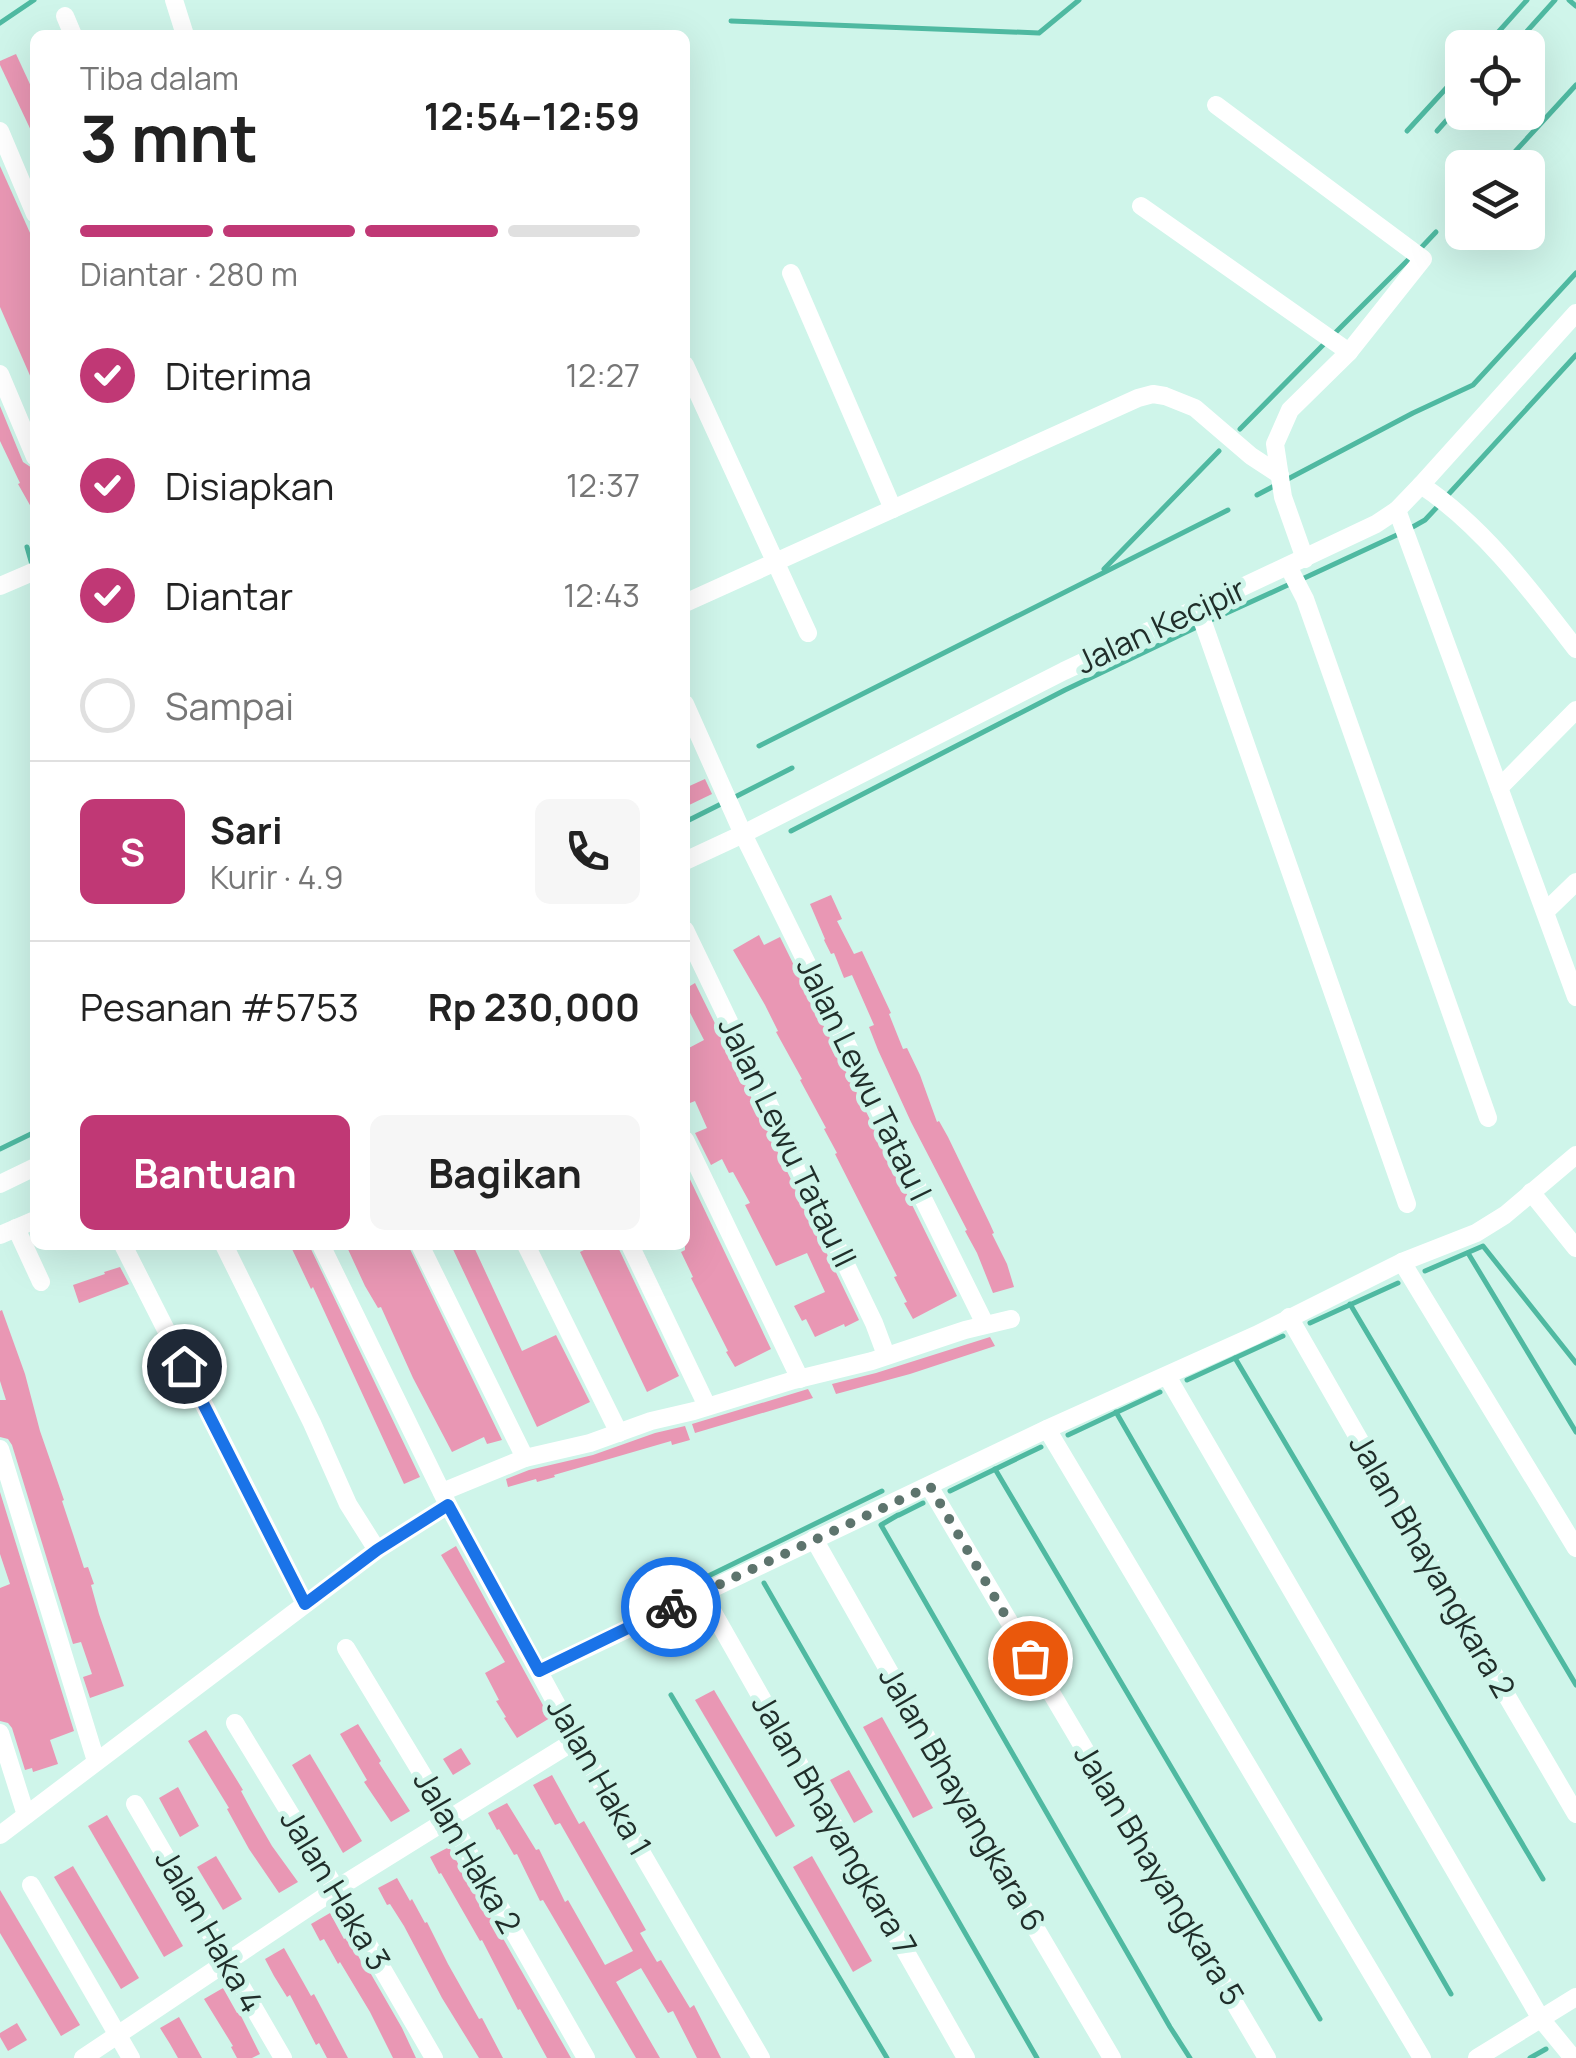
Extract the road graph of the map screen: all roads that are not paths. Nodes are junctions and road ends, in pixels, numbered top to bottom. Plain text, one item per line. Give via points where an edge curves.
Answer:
1 (174, 0) edge
2 (66, 16) dead end
3 (71, 30) edge
4 (184, 30) edge
5 (1216, 105) dead end
6 (0, 131) edge
7 (30, 202) edge
8 (1142, 206) dead end
9 (791, 273) dead end
10 (1576, 312) edge
11 (1349, 352) junction
12 (0, 374) edge
13 (690, 376) edge
14 (30, 445) edge
15 (1280, 475) junction
16 (1428, 490) junction
17 (894, 509) junction
18 (1399, 516) junction
19 (774, 562) junction
20 (1296, 568) junction
21 (30, 574) edge
22 (0, 586) edge
23 (690, 601) edge
24 (1200, 613) junction
25 (808, 634) dead end
26 (1576, 649) edge
27 (1576, 710) edge
28 (690, 715) edge
29 (1499, 788) junction
30 (743, 834) junction
31 (690, 858) edge
32 (1576, 882) edge
33 (1546, 911) junction
34 (690, 940) edge
35 (1576, 997) edge
36 (1488, 1118) dead end
37 (690, 1150) edge
38 (1576, 1155) edge
39 (30, 1169) edge
40 (0, 1184) edge
41 (1532, 1192) junction
42 (1407, 1204) dead end
43 (8, 1231) edge
44 (1576, 1248) edge
45 (126, 1250) edge
46 (226, 1250) edge
47 (323, 1250) edge
48 (422, 1250) edge
49 (528, 1250) edge
50 (632, 1250) edge
51 (1402, 1262) junction
52 (41, 1282) dead end
53 (1289, 1317) junction
54 (1011, 1319) dead end
55 (985, 1324) junction
56 (886, 1355) junction
57 (1167, 1376) junction
58 (800, 1379) junction
59 (707, 1406) junction
60 (1047, 1429) junction
61 (619, 1433) junction
62 (0, 1449) edge
63 (525, 1458) junction
64 (930, 1486) junction
65 (445, 1499) junction
66 (814, 1539) junction
67 (1576, 1548) edge
68 (377, 1550) junction
69 (702, 1593) junction
70 (305, 1604) junction
71 (346, 1648) dead end
72 (539, 1671) junction
73 (235, 1723) dead end
74 (0, 1732) edge
75 (576, 1740) junction
76 (96, 1761) junction
77 (135, 1804) dead end
78 (1576, 1814) edge
79 (26, 1815) junction
80 (450, 1820) junction
81 (0, 1835) edge
82 (30, 1885) dead end
83 (336, 1890) junction
84 (226, 1962) junction
85 (1576, 1997) edge
86 (1541, 2019) junction
87 (118, 2036) junction
88 (82, 2058) edge
89 (131, 2058) edge
90 (282, 2058) edge
91 (434, 2058) edge
92 (586, 2058) edge
93 (761, 2058) edge
94 (966, 2058) edge
95 (1112, 2058) edge
96 (1267, 2058) edge
97 (1422, 2058) edge
98 (1478, 2058) edge
99 (1573, 2058) edge

1 - 4 street
2 - 3 street
5 - 11 street via 1423,259
6 - 7 street
8 - 11 street
9 - 17 street
10 - 16 street, Jalan Kecipir
11 - 15 street via 1290,410 1275,444
12 - 14 street
13 - 19 street
15 - 17 street via 1195,408 1153,394
15 - 20 street
16 - 18 street, Jalan Kecipir
16 - 26 street via 1483,538
17 - 19 street
18 - 20 street, Jalan Kecipir
18 - 29 street
19 - 23 street
19 - 25 street
20 - 24 street, Jalan Kecipir
20 - 36 street
21 - 22 street
24 - 30 street, Jalan Kecipir via 1064,671
24 - 42 street
27 - 29 street
28 - 30 street, Jalan Lewu Tatau I
29 - 33 street
30 - 31 street, Jalan Kecipir
30 - 55 street, Jalan Lewu Tatau I
32 - 33 street
33 - 35 street
34 - 56 street, Jalan Lewu Tatau II
37 - 58 street
38 - 41 street
39 - 40 street
41 - 44 street
41 - 51 street via 1476,1233
43 - 52 street
45 - 70 street
46 - 68 street via 348,1504
47 - 65 street, Jalan Haka 1
48 - 63 street
49 - 61 street
50 - 59 street
51 - 53 street
51 - 67 street
53 - 57 street
53 - 78 street, Jalan Bhayangkara 2
54 - 55 street
55 - 56 street
56 - 58 street
57 - 60 street
57 - 86 street
58 - 59 street
59 - 61 street
60 - 64 street
60 - 97 street
61 - 63 street
62 - 76 street
63 - 65 street
64 - 66 street
64 - 96 street, Jalan Bhayangkara 5
65 - 68 street
65 - 72 street, Jalan Haka 1
66 - 69 street
66 - 95 street, Jalan Bhayangkara 6
68 - 70 street
69 - 72 street
69 - 94 street, Jalan Bhayangkara 7
70 - 76 street
71 - 80 street, Jalan Haka 2
72 - 75 street, Jalan Haka 1
73 - 83 street, Jalan Haka 3
74 - 79 street
75 - 80 street
75 - 93 street, Jalan Haka 1
76 - 79 street
77 - 84 street, Jalan Haka 4
79 - 81 street
80 - 83 street
80 - 92 street, Jalan Haka 2
82 - 87 street
83 - 84 street
83 - 91 street, Jalan Haka 3
84 - 87 street
84 - 90 street, Jalan Haka 4
85 - 86 street
86 - 98 street
86 - 99 street
87 - 88 street
87 - 89 street

